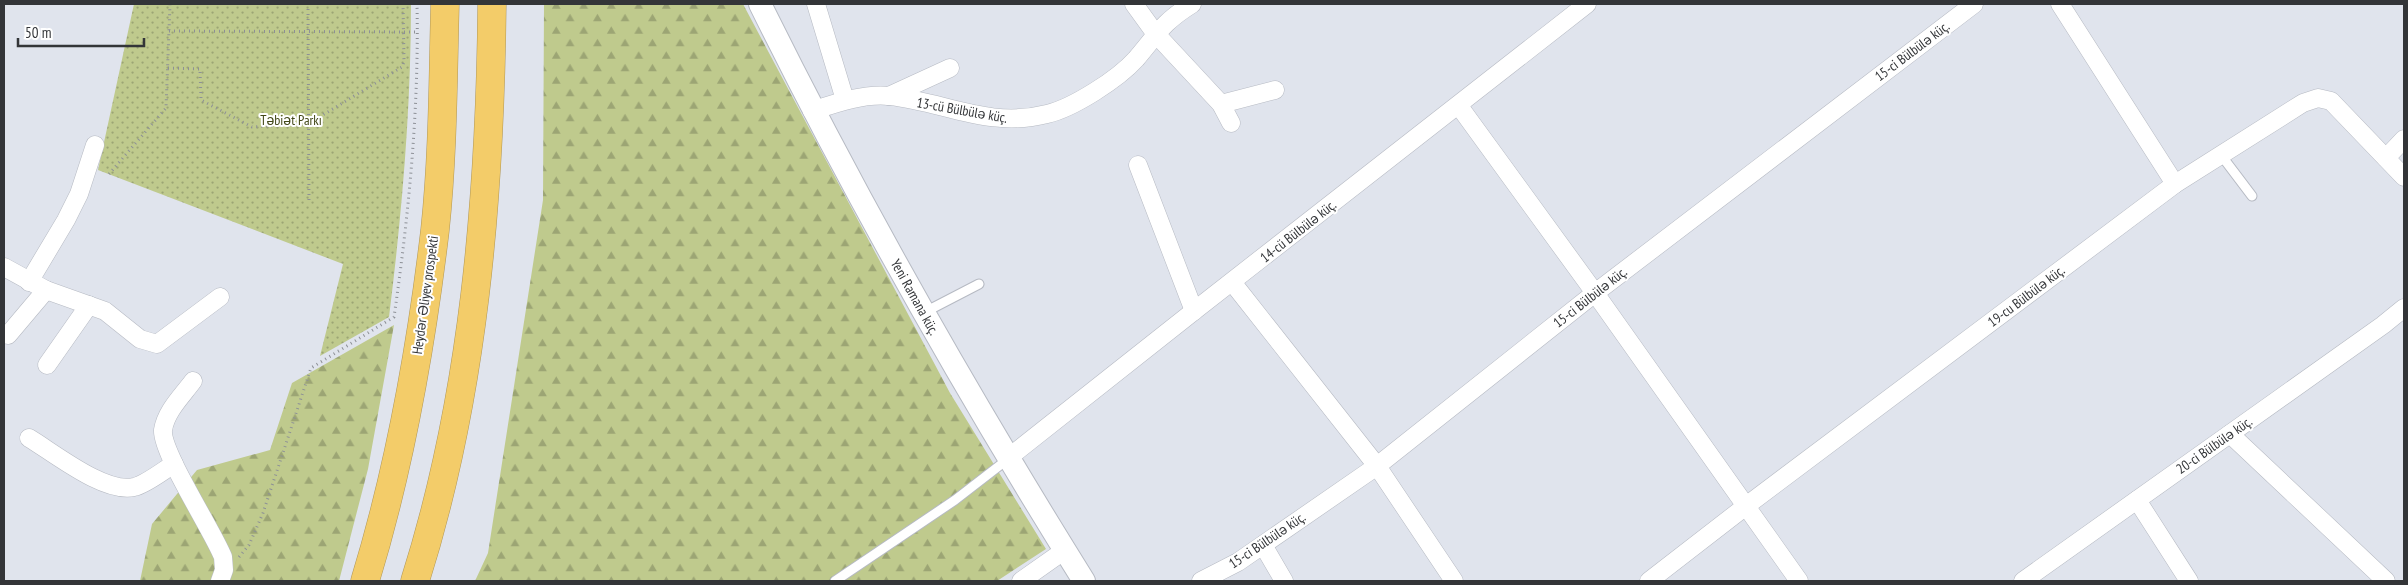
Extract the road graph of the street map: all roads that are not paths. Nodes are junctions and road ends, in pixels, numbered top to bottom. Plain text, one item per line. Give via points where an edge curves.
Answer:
1 (445, 4) edge
2 (492, 4) edge
3 (760, 4) edge
4 (816, 4) edge
5 (1134, 4) edge
6 (1192, 4) edge
7 (1587, 4) edge
8 (1974, 4) edge
9 (2060, 4) edge
10 (1155, 32) junction
11 (950, 68) dead end
12 (1275, 90) dead end
13 (889, 96) junction
14 (845, 100) junction
15 (1221, 104) junction
16 (1459, 106) junction
17 (812, 110) junction
18 (1231, 124) dead end
19 (2404, 139) edge
20 (95, 145) dead end
21 (2221, 155) junction
22 (2386, 158) junction
23 (1138, 165) dead end
24 (2404, 177) edge
25 (2175, 184) junction
26 (2252, 196) dead end
27 (4, 267) edge
28 (29, 282) junction
29 (1232, 282) junction
30 (979, 284) dead end
31 (46, 290) junction
32 (1595, 292) junction
33 (220, 297) dead end
34 (89, 305) junction
35 (2404, 308) edge
36 (1194, 311) junction
37 (923, 313) junction
38 (8, 335) dead end
39 (48, 365) dead end
40 (193, 381) dead end
41 (2230, 434) junction
42 (29, 438) dead end
43 (1008, 458) junction
44 (174, 464) junction
45 (1376, 466) junction
46 (2137, 500) junction
47 (1746, 506) junction
48 (1263, 545) junction
49 (1064, 550) junction
50 (222, 576) edge
51 (365, 581) edge
52 (415, 581) edge
53 (835, 581) edge
54 (1021, 581) edge
55 (1084, 581) edge
56 (1201, 581) edge
57 (1284, 581) edge
58 (1454, 581) edge
59 (1649, 581) edge
60 (1799, 581) edge
61 (2023, 581) edge
62 (2189, 581) edge
63 (2386, 581) edge

1 - 51 highway, Heydər Əliyev prospekti via 435,228 401,444
2 - 52 highway via 491,100 482,230 468,342 447,455
3 - 17 street, Yeni Ramana küç.
4 - 14 street
5 - 10 street
6 - 10 street, 13-cü Bülbülə küç.
7 - 16 street, 14-cü Bülbülə küç.
8 - 32 street, 15-ci Bülbülə küç.
9 - 25 street
10 - 13 street, 13-cü Bülbülə küç. via 1136,59 1118,75 1089,95 1048,114 1007,120
10 - 15 street
11 - 13 street
12 - 15 street
13 - 14 street, 13-cü Bülbülə küç.
14 - 17 street, 13-cü Bülbülə küç.
15 - 18 street
16 - 29 street, 14-cü Bülbülə küç.
16 - 32 street
17 - 37 street, Yeni Ramana küç.
19 - 22 street
20 - 28 street via 79,194
21 - 22 street, 19-cu Bülbülə küç. via 2303,103 2318,98 2331,101
21 - 25 street, 19-cu Bülbülə küç.
21 - 26 lane
22 - 24 street, 19-cu Bülbülə küç.
23 - 36 street
25 - 47 street, 19-cu Bülbülə küç.
27 - 28 street
28 - 31 street
29 - 36 street, 14-cü Bülbülə küç.
29 - 45 street
30 - 37 lane
31 - 34 street
31 - 38 street
32 - 45 street, 15-ci Bülbülə küç.
32 - 47 street
33 - 34 street via 157,344 140,340 105,311
34 - 39 street
35 - 41 street, 20-ci Bülbülə küç.
36 - 43 street, 14-cü Bülbülə küç.
37 - 43 street, Yeni Ramana küç.
40 - 44 street via 168,415 163,431
41 - 46 street, 20-ci Bülbülə küç.
41 - 63 street
42 - 44 street via 115,487 134,488
43 - 49 street, Yeni Ramana küç.
43 - 53 lane via 955,500
44 - 50 street via 220,548
45 - 48 street, 15-ci Bülbülə küç.
45 - 58 street
46 - 61 street, 20-ci Bülbülə küç.
46 - 62 street
47 - 59 street, 19-cu Bülbülə küç.
47 - 60 street
48 - 56 street, 15-ci Bülbülə küç.
48 - 57 street
49 - 54 street
49 - 55 street, Yeni Ramana küç.

